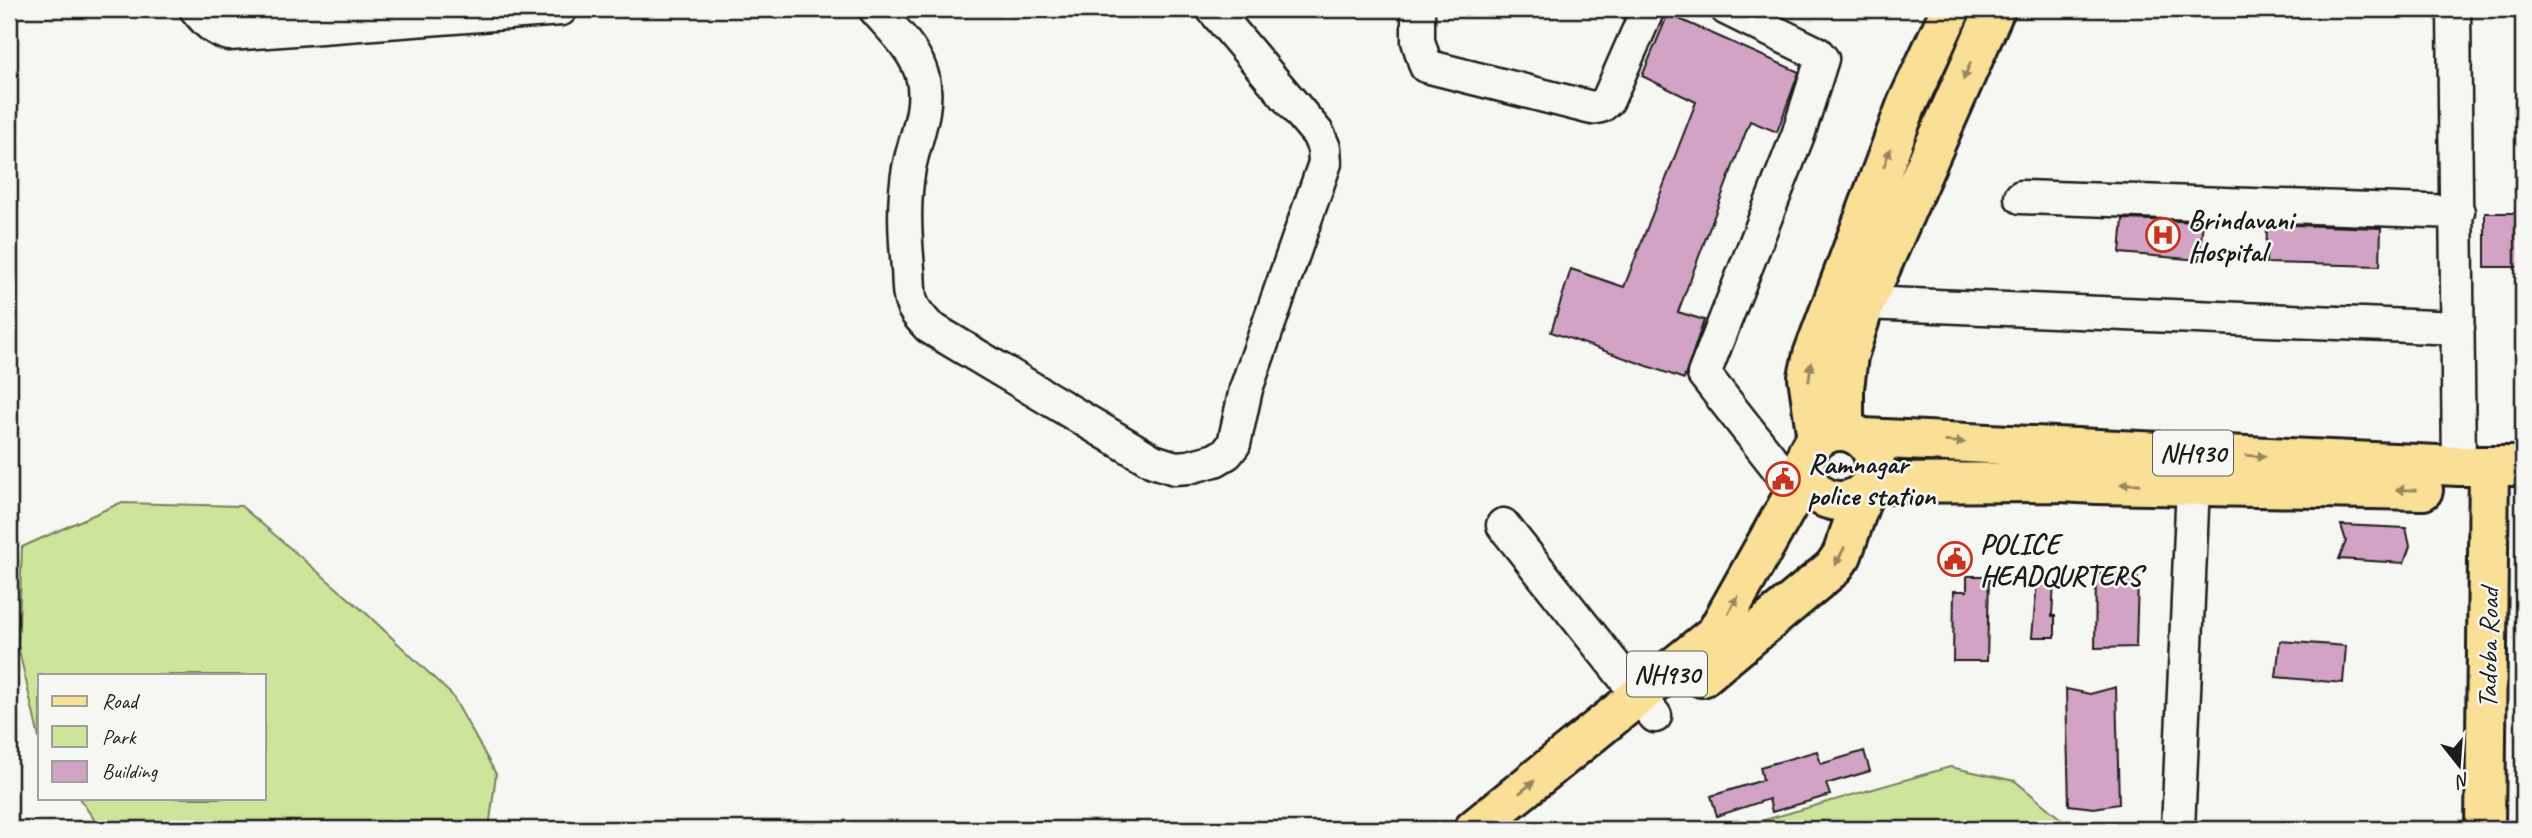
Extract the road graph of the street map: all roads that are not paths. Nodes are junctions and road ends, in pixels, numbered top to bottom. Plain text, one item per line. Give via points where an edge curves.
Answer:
1 (196, 9) edge
2 (561, 9) edge
3 (875, 9) edge
4 (1213, 9) edge
5 (1418, 9) edge
6 (1648, 9) edge
7 (1727, 9) edge
8 (1951, 9) edge
9 (1994, 9) edge
10 (2454, 9) edge
11 (2021, 197) dead end
12 (2458, 212) junction
13 (1865, 303) junction
14 (2458, 328) junction
15 (1825, 454) junction
16 (2497, 476) edge
17 (2193, 485) junction
18 (1867, 487) junction
19 (1503, 525) dead end
20 (1647, 707) junction
21 (1474, 829) edge
22 (1516, 829) edge
23 (2178, 829) edge
24 (2485, 829) edge

1 - 2 street via 218,31 229,34
3 - 4 street via 907,46 924,85 905,205 910,300 917,315 929,327 1141,454 1175,468 1215,460 1234,444 1246,389 1325,163 1318,134
5 - 6 street via 1418,41 1426,66 1592,108 1608,100
7 - 15 street via 1817,53 1822,60 1798,135 1704,374
15 -> 8 main road via 1808,377 1813,355 1907,104
9 -> 13 main road
10 - 12 street
11 - 12 street
12 - 14 street
13 - 14 street
13 - 15 main road
14 - 16 street
15 -> 16 main road, NH930
15 - 18 main road, NH930 via 1875,457 1876,468
15 - 18 main road, NH930 via 1813,489 1823,497 1846,501
20 -> 15 main road, NH930 via 1716,633
16 -> 17 main road, NH930
16 - 24 main road, Tadoba Road
17 -> 18 main road, NH930 via 2061,482
17 - 23 street
18 -> 20 main road, NH930 via 1833,568
19 - 20 street
21 -> 20 main road, NH930
20 - 22 main road, NH930

